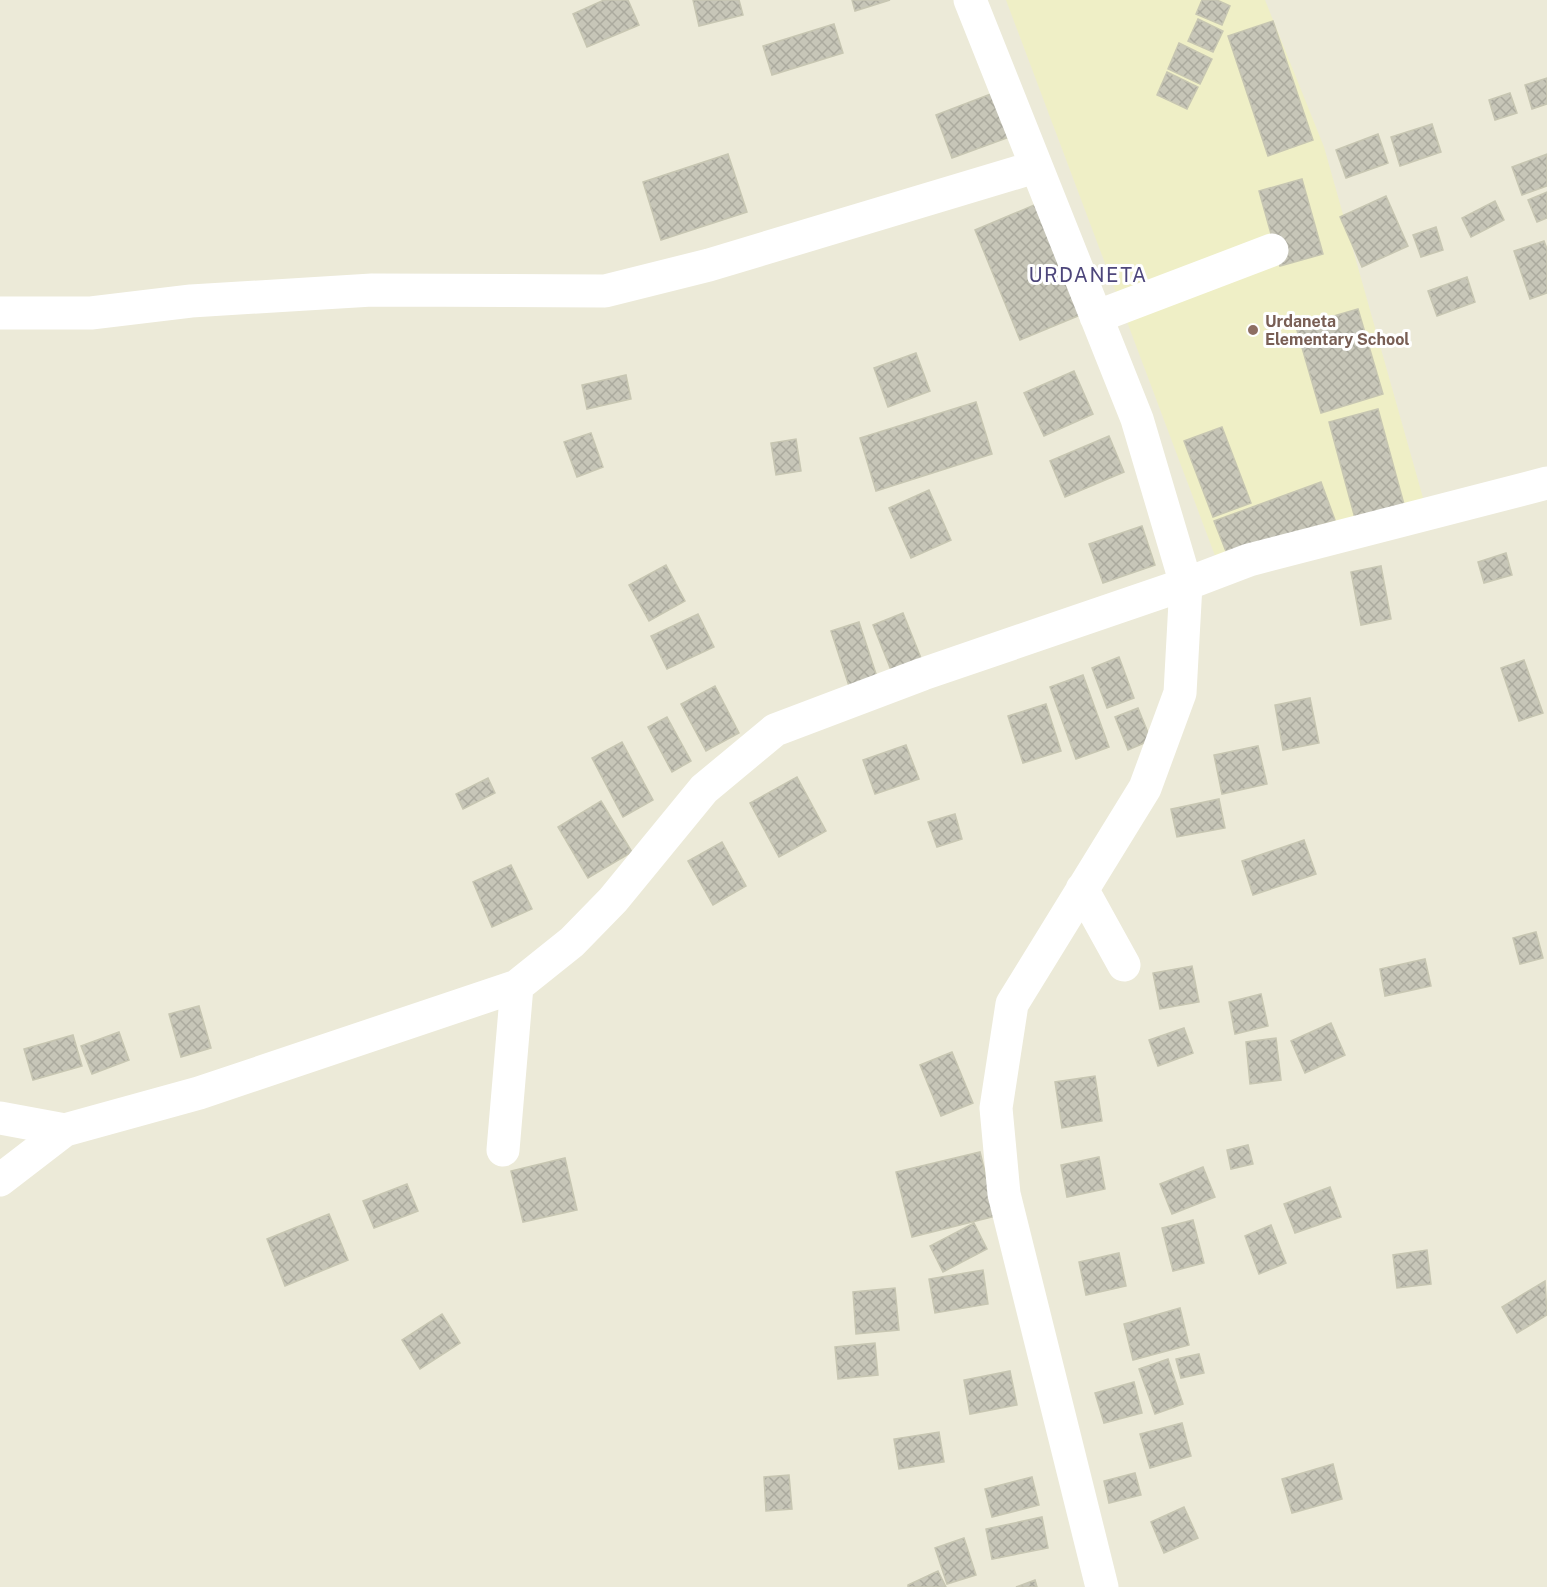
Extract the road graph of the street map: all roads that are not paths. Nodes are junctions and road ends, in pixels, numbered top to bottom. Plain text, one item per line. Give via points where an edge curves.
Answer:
1 (970, 0) edge
2 (1035, 167) junction
3 (1272, 250) dead end
4 (0, 312) edge
5 (1096, 317) junction
6 (1547, 483) edge
7 (1186, 584) junction
8 (1082, 890) junction
9 (1124, 965) dead end
10 (517, 986) junction
11 (0, 1118) edge
12 (64, 1130) junction
13 (503, 1150) dead end
14 (0, 1180) edge
15 (1102, 1587) edge

1 - 2 street
2 - 4 street via 709,265 605,291 372,290 191,301 92,314
2 - 5 street
3 - 5 street
5 - 7 street via 1137,419
6 - 7 street via 1249,560
7 - 8 street via 1180,693 1145,788
7 - 10 street via 923,674 775,730 704,789 613,900 572,942
8 - 9 street
8 - 15 street via 1012,1004 996,1108 1004,1194
10 - 12 street via 199,1093
10 - 13 street
11 - 12 street
12 - 14 street

